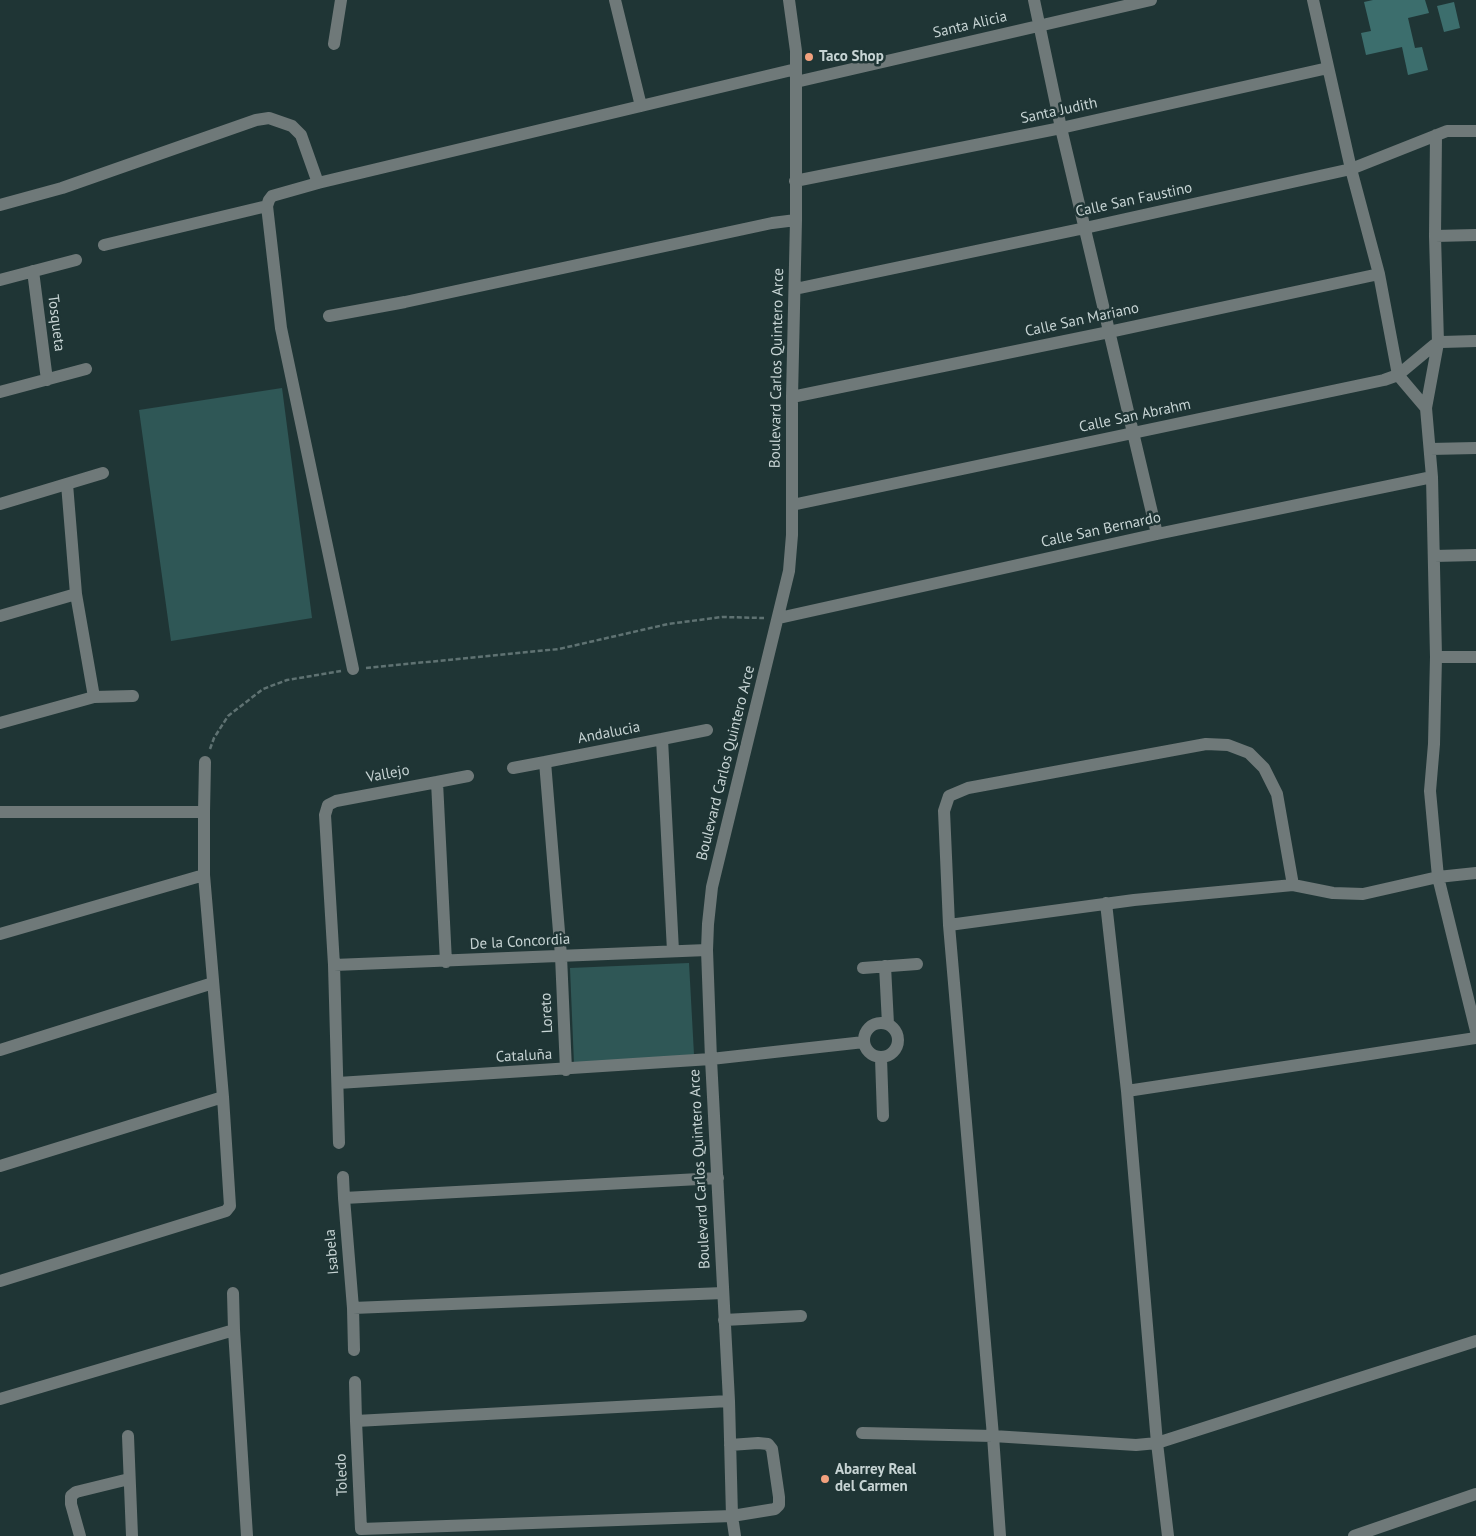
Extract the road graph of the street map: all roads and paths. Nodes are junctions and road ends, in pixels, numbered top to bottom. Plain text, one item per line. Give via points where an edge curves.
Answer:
1 (340, 0) edge
2 (615, 0) edge
3 (788, 0) edge
4 (1034, 0) edge
5 (1151, 0) edge
6 (1313, 0) edge
7 (1040, 26) junction
8 (334, 44) dead end
9 (1328, 68) junction
10 (796, 69) junction
11 (796, 82) junction
12 (641, 106) junction
13 (1061, 128) junction
14 (1476, 131) edge
15 (1436, 135) junction
16 (1351, 169) junction
17 (795, 181) junction
18 (318, 183) junction
19 (0, 205) edge
20 (267, 206) junction
21 (796, 220) junction
22 (1085, 228) junction
23 (1476, 235) edge
24 (1435, 236) junction
25 (104, 245) dead end
26 (76, 260) dead end
27 (33, 271) junction
28 (1379, 274) junction
29 (0, 280) edge
30 (795, 289) junction
31 (329, 316) dead end
32 (1109, 332) junction
33 (1476, 341) edge
34 (1438, 343) junction
35 (86, 369) dead end
36 (1398, 375) junction
37 (47, 380) junction
38 (0, 392) edge
39 (792, 397) junction
40 (1426, 408) junction
41 (1133, 433) junction
42 (1476, 448) edge
43 (1430, 449) junction
44 (104, 473) dead end
45 (1432, 477) junction
46 (66, 484) junction
47 (0, 504) edge
48 (792, 505) junction
49 (1157, 534) junction
50 (1476, 555) edge
51 (1434, 556) junction
52 (76, 594) junction
53 (0, 616) edge
54 (779, 618) junction
55 (1436, 657) junction
56 (1476, 657) edge
57 (353, 669) junction
58 (133, 696) dead end
59 (94, 697) junction
60 (0, 722) edge
61 (707, 730) dead end
62 (662, 739) junction
63 (205, 762) joint
64 (545, 762) junction
65 (513, 768) dead end
66 (468, 776) dead end
67 (438, 782) junction
68 (0, 812) edge
69 (204, 812) junction
70 (1476, 873) edge
71 (204, 875) junction
72 (1438, 877) junction
73 (1293, 885) junction
74 (1106, 903) junction
75 (949, 925) junction
76 (3, 929) edge
77 (707, 950) junction
78 (673, 951) junction
79 (560, 956) junction
80 (446, 962) junction
81 (917, 964) dead end
82 (334, 965) junction
83 (885, 966) junction
84 (863, 968) dead end
85 (213, 983) junction
86 (888, 1024) junction
87 (1476, 1032) edge
88 (1476, 1038) edge
89 (864, 1042) junction
90 (0, 1050) edge
91 (881, 1058) junction
92 (711, 1059) junction
93 (566, 1070) junction
94 (338, 1083) junction
95 (1127, 1091) junction
96 (223, 1097) junction
97 (883, 1116) dead end
98 (339, 1143) dead end
99 (0, 1166) edge
100 (343, 1177) dead end
101 (718, 1178) junction
102 (344, 1198) junction
103 (0, 1281) edge
104 (233, 1293) dead end
105 (723, 1293) junction
106 (353, 1308) junction
107 (801, 1316) dead end
108 (724, 1320) junction
109 (234, 1330) junction
110 (1476, 1341) edge
111 (354, 1350) dead end
112 (355, 1382) dead end
113 (0, 1400) edge
114 (729, 1401) junction
115 (356, 1421) junction
116 (862, 1433) dead end
117 (128, 1436) dead end
118 (993, 1436) junction
119 (1157, 1443) junction
120 (730, 1446) junction
121 (129, 1480) junction
122 (1476, 1494) edge
123 (732, 1516) junction
124 (361, 1533) edge
125 (80, 1536) edge
126 (132, 1536) edge
127 (247, 1536) edge
128 (735, 1536) edge
129 (1000, 1536) edge
130 (1168, 1536) edge
131 (1354, 1536) edge

1 - 8 street
2 - 12 street
3 - 10 street, Boulevard Carlos Quintero Arce
4 - 7 street
5 - 7 street, Santa Alicia
6 - 9 street
7 - 11 street, Santa Alicia
7 - 13 street
9 - 13 street, Santa Judith
9 - 16 street
10 - 11 street, Boulevard Carlos Quintero Arce
10 - 12 street
11 - 17 street, Boulevard Carlos Quintero Arce
12 - 18 street
13 - 17 street, Santa Judith
13 - 22 street
14 - 15 street, Calle San Faustino via 1447,131
15 - 16 street, Calle San Faustino
15 - 24 street
16 - 22 street, Calle San Faustino
16 - 28 street
17 - 21 street, Boulevard Carlos Quintero Arce
18 - 19 street via 301,135 292,126 269,118 62,188
18 - 20 street via 272,196
20 - 25 street
20 - 57 street via 281,328
21 - 30 street, Boulevard Carlos Quintero Arce
21 - 31 street
22 - 30 street, Calle San Faustino
22 - 32 street
23 - 24 street
24 - 34 street
26 - 27 street
27 - 29 street
27 - 37 street, Tosqueta
28 - 32 street, Calle San Mariano
28 - 36 street
30 - 39 street, Boulevard Carlos Quintero Arce
32 - 39 street, Calle San Mariano
32 - 41 street
33 - 34 street
34 - 36 street, Calle San Abrahm
34 - 40 street
35 - 37 street
36 - 40 street
36 - 41 street, Calle San Abrahm
37 - 38 street
39 - 48 street, Boulevard Carlos Quintero Arce
40 - 43 street
41 - 48 street, Calle San Abrahm
41 - 49 street
42 - 43 street
43 - 45 street
44 - 46 street
45 - 49 street, Calle San Bernardo
45 - 51 street
46 - 47 street
46 - 52 street
48 - 54 street, Boulevard Carlos Quintero Arce via 789,571
49 - 54 street, Calle San Bernardo
50 - 51 street
51 - 55 street
52 - 53 street
52 - 59 street
54 - 57 path via 722,618 677,623 559,649
54 - 77 street, Boulevard Carlos Quintero Arce via 712,887
55 - 56 street
55 - 72 street via 1430,791
57 - 63 path via 287,680 263,689 228,716 214,738
58 - 59 street
59 - 60 street
61 - 62 street
62 - 64 street, Andalucia
62 - 78 street, Andalucia
63 - 69 street
64 - 65 street, Andalucia
64 - 79 street
66 - 67 street
67 - 80 street
67 - 82 street, Vallejo via 328,804 325,815
68 - 69 street
69 - 71 street
70 - 72 street
71 - 76 street
71 - 85 street
72 - 73 street via 1363,894 1333,893
72 - 87 street
73 - 74 street
73 - 75 street via 1277,794 1264,768 1249,753 1228,745 1206,744 968,788 949,796 944,810
74 - 75 street
74 - 95 street
75 - 118 street
77 - 78 street, De la Concordia
77 - 92 street, Boulevard Carlos Quintero Arce
78 - 79 street, De la Concordia
79 - 80 street, De la Concordia
79 - 93 street, Loreto
80 - 82 street, De la Concordia
81 - 83 street
82 - 94 street
83 - 84 street
83 - 86 street
85 - 90 street
85 - 96 street
86 - 89 street via 871,1027 864,1036
86 - 91 street via 897,1032 898,1044 892,1054
88 - 95 street
89 - 91 street via 870,1053
89 - 92 street, Cataluña
91 - 97 street
92 - 93 street, Cataluña
92 - 101 street, Boulevard Carlos Quintero Arce
93 - 94 street, Cataluña
94 - 98 street
95 - 119 street
96 - 99 street
96 - 103 street via 228,1210
100 - 102 street, Isabela
101 - 102 street
101 - 105 street, Boulevard Carlos Quintero Arce
102 - 106 street, Isabela
104 - 109 street
105 - 106 street
105 - 108 street, Boulevard Carlos Quintero Arce
106 - 111 street, Isabela
107 - 108 street
108 - 114 street, Boulevard Carlos Quintero Arce
109 - 113 street
109 - 127 street
110 - 119 street
112 - 115 street, Toledo
114 - 115 street
114 - 120 street, Boulevard Carlos Quintero Arce
115 - 124 street, Toledo
116 - 118 street
117 - 121 street
118 - 119 street via 1136,1445
118 - 129 street
119 - 130 street
120 - 123 street, Boulevard Carlos Quintero Arce
120 - 123 street, Toledo via 768,1444 772,1449 779,1497 779,1505 775,1508
121 - 125 street via 76,1492 71,1496
121 - 126 street
122 - 131 street
123 - 124 street, Toledo
123 - 128 street, Boulevard Carlos Quintero Arce

